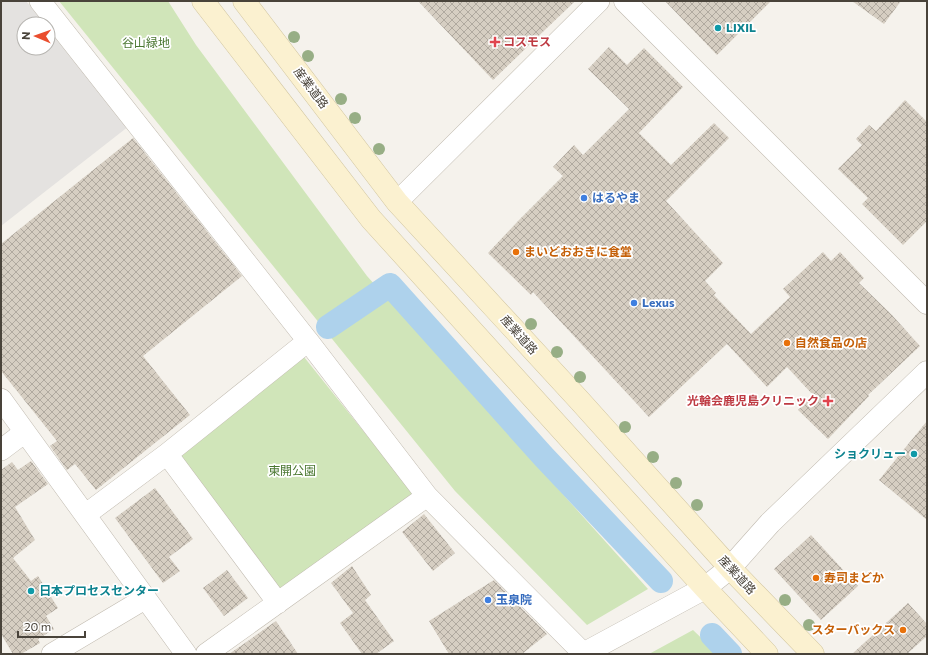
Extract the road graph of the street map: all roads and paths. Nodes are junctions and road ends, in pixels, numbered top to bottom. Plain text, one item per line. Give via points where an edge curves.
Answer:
1 (40, 1) edge
2 (203, 1) edge
3 (244, 1) edge
4 (599, 1) edge
5 (625, 1) edge
6 (397, 202) junction
7 (927, 303) edge
8 (308, 341) junction
9 (927, 372) edge
10 (1, 399) edge
11 (25, 432) junction
12 (1, 450) edge
13 (167, 454) junction
14 (427, 496) junction
15 (85, 515) junction
16 (730, 568) junction
17 (705, 588) junction
18 (146, 598) junction
19 (278, 603) junction
20 (52, 654) edge
21 (186, 654) edge
22 (206, 654) edge
23 (584, 654) edge
24 (767, 654) edge
25 (813, 654) edge

1 - 8 street
2 - 17 main road via 371,218
3 - 6 main road, 産業道路
4 - 6 street
5 - 7 street
6 - 16 main road, 産業道路
8 - 13 street
8 - 14 street
9 - 16 street via 770,523
10 - 11 street
11 - 12 street
11 - 15 street
13 - 15 street
13 - 19 street
14 - 19 street
14 - 23 street
15 - 18 street
16 - 17 street
16 - 25 main road, 産業道路
17 - 23 street
17 - 24 main road
18 - 20 street
18 - 21 street
19 - 22 street

